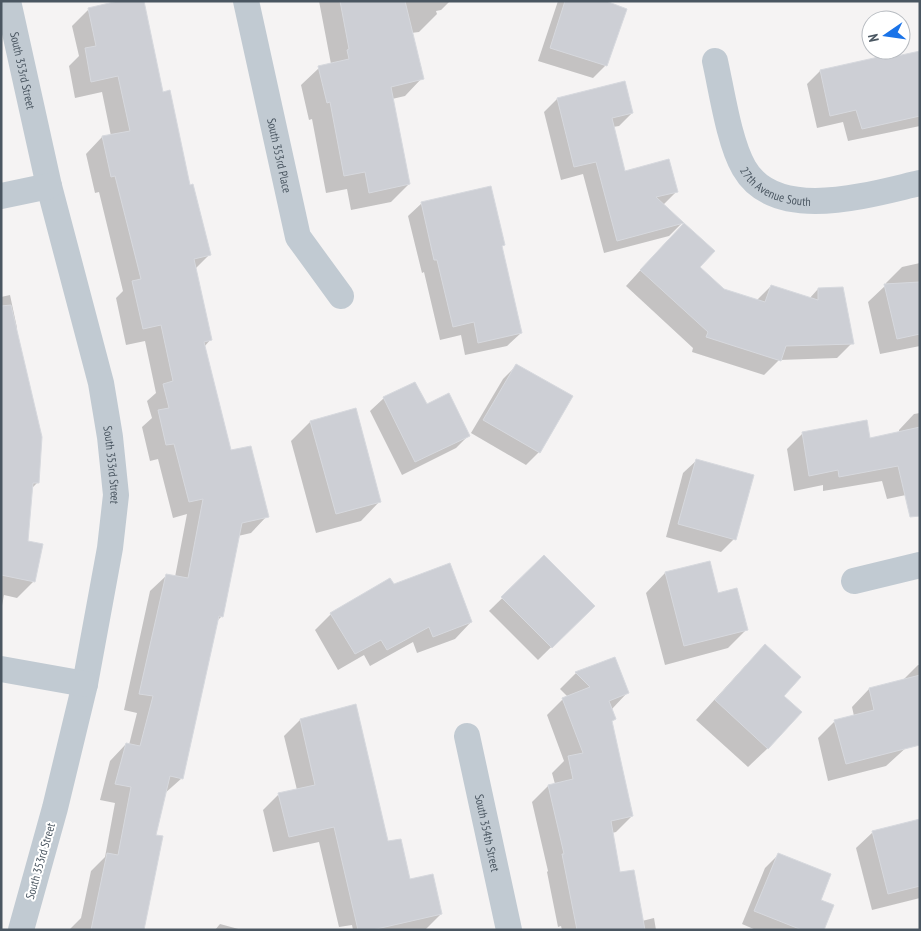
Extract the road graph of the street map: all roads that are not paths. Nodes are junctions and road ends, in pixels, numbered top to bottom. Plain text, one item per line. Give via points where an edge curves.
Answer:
1 (8, 1) edge
2 (246, 1) edge
3 (715, 61) dead end
4 (920, 183) edge
5 (49, 186) junction
6 (1, 196) edge
7 (341, 296) dead end
8 (920, 566) edge
9 (854, 580) dead end
10 (1, 669) edge
11 (85, 684) junction
12 (467, 736) dead end
13 (21, 930) edge
14 (509, 930) edge

1 - 5 street, South 353rd Street
2 - 7 street, South 353rd Place via 298,237
3 - 4 street, 27th Avenue South via 738,155 748,174 761,187 788,198 820,201
5 - 6 street
5 - 11 street, South 353rd Street via 101,383 116,495 110,548
8 - 9 street
10 - 11 street
11 - 13 street, South 353rd Street
12 - 14 street, South 354th Street

